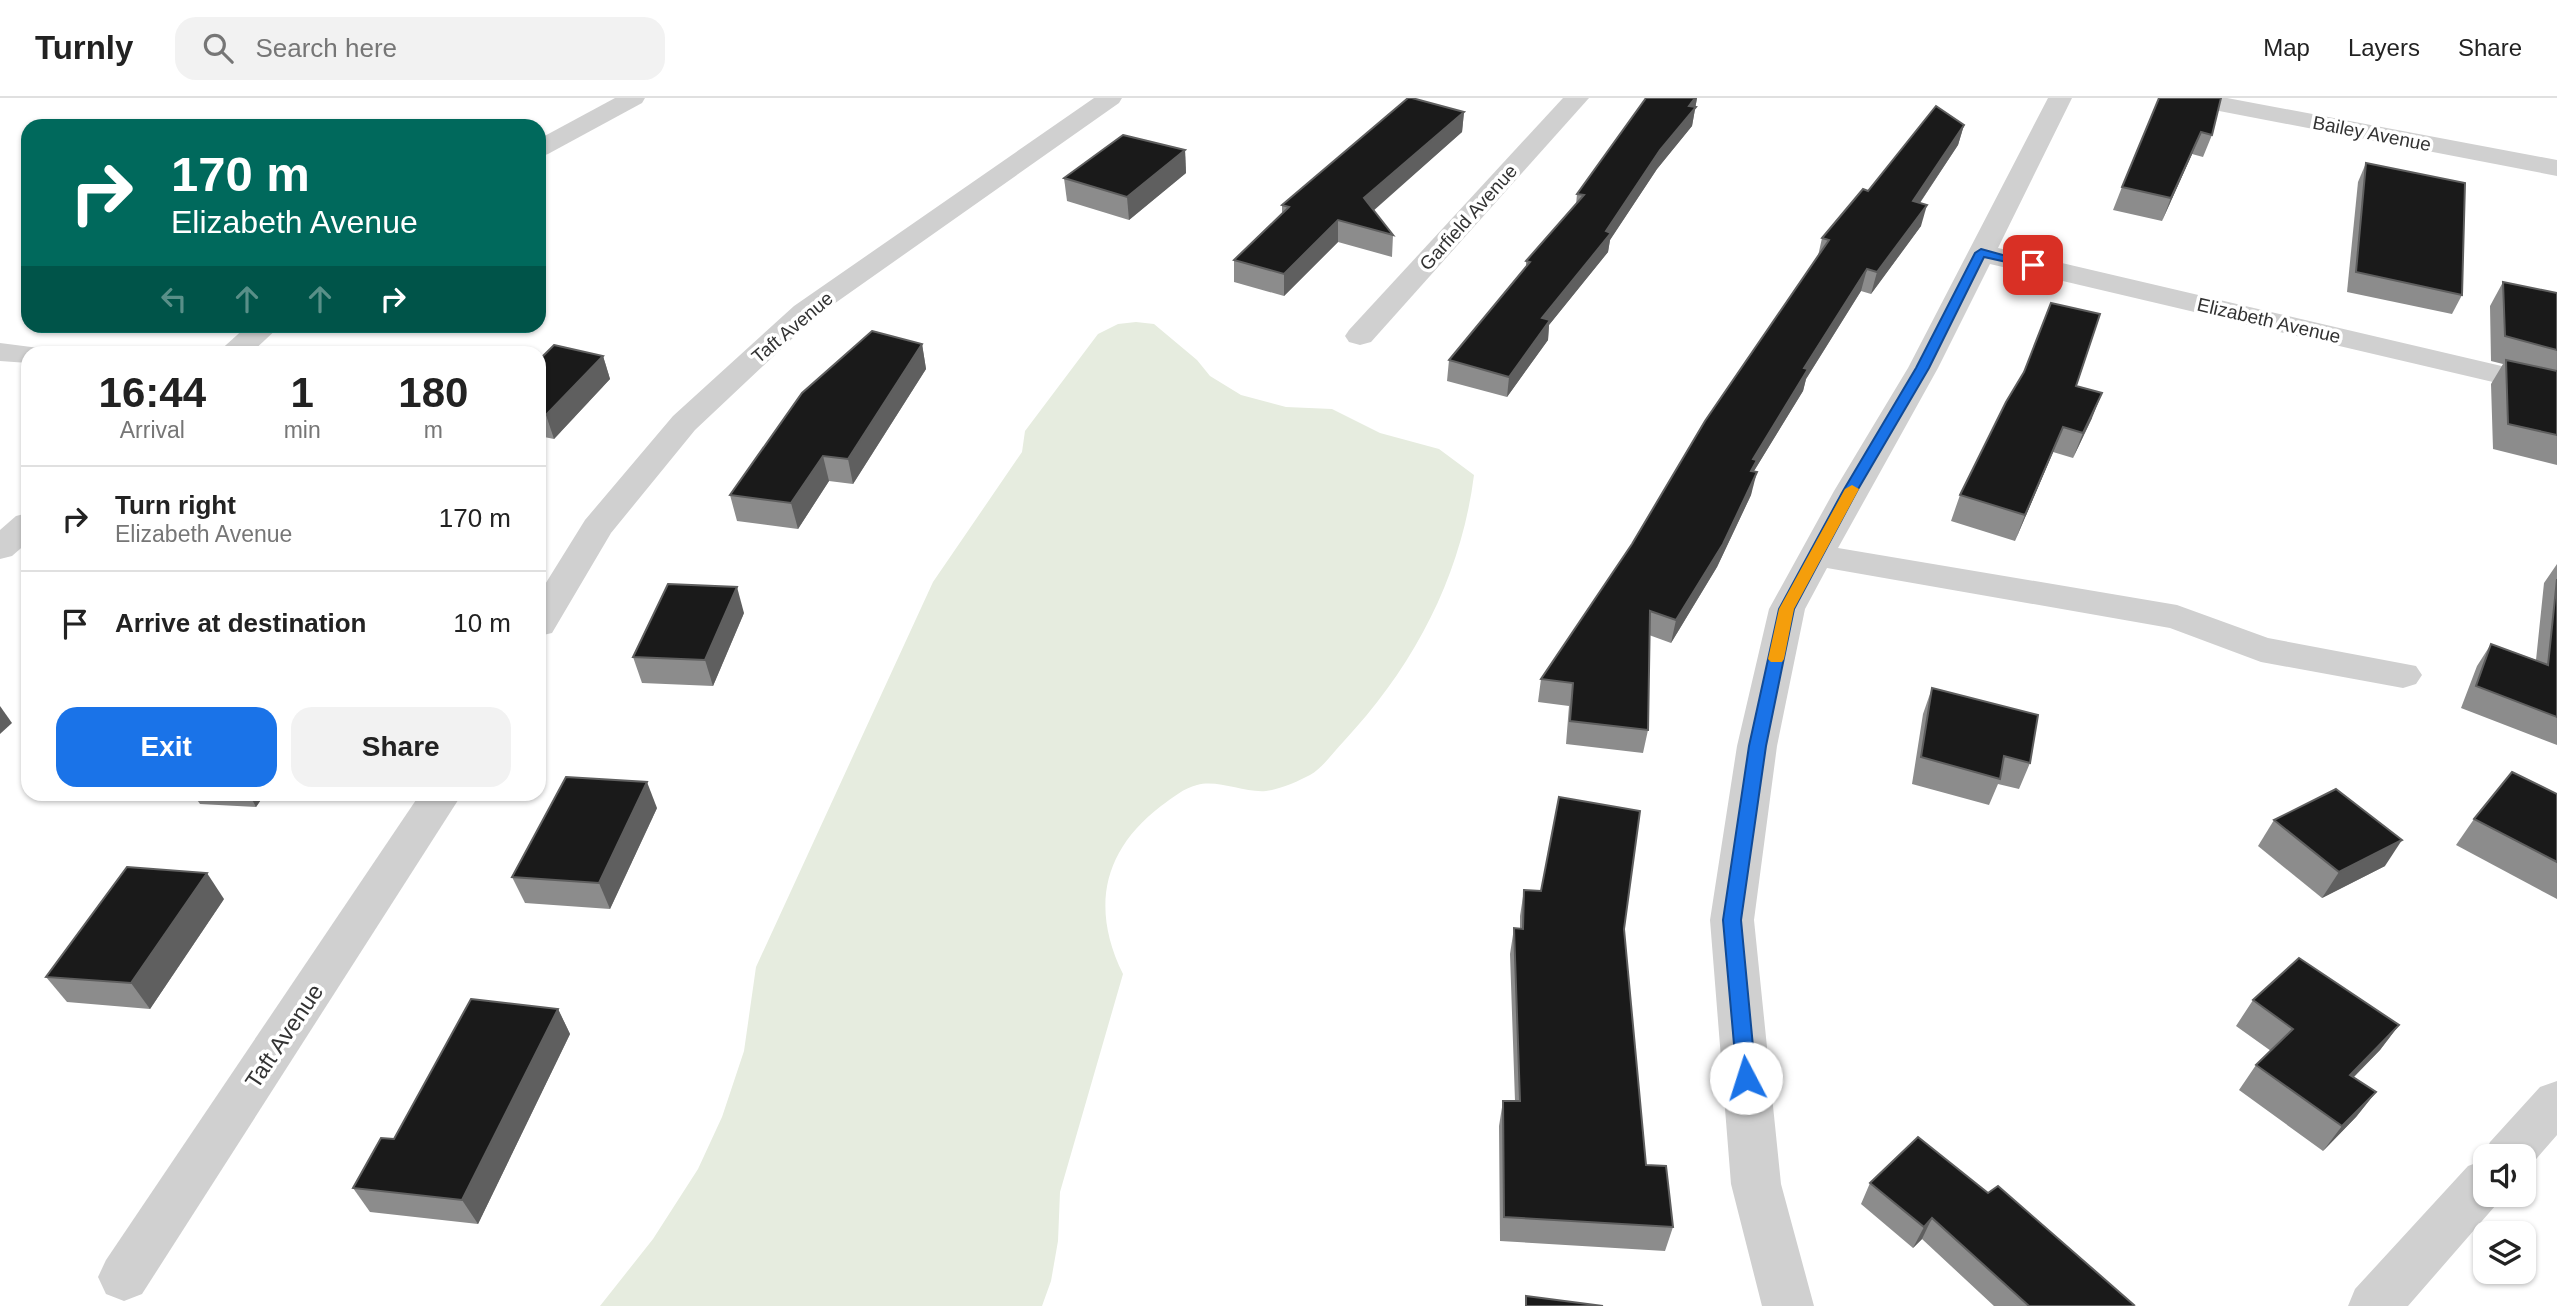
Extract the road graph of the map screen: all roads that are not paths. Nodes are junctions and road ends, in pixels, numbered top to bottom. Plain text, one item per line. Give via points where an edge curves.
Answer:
1 (633, 98) edge
2 (1110, 98) edge
3 (1577, 98) edge
4 (2060, 98) edge
5 (2188, 98) edge
6 (546, 145) edge
7 (2557, 168) edge
8 (1981, 253) junction
9 (256, 333) edge
10 (1360, 336) dead end
11 (241, 346) edge
12 (0, 352) edge
13 (21, 354) edge
14 (2557, 388) edge
15 (21, 530) edge
16 (0, 548) edge
17 (1816, 555) junction
18 (546, 612) edge
19 (2403, 675) dead end
20 (437, 801) edge
21 (2557, 1101) edge
22 (2519, 1144) edge
23 (2473, 1195) edge
24 (124, 1277) dead end
25 (1788, 1306) edge
26 (2374, 1306) edge

1 - 6 street
2 - 18 street, Taft Avenue via 784,330 684,423 597,528
3 - 10 street, Garfield Avenue
4 - 8 street
5 - 7 street, Bailey Avenue
8 - 14 street, Elizabeth Avenue
8 - 17 street via 1923,368
9 - 11 street
12 - 13 street
15 - 16 street
17 - 19 street via 2177,617 2261,649
17 - 25 street via 1787,609 1757,746 1732,920 1756,1184
20 - 24 street, Taft Avenue
21 - 22 street
23 - 26 street

